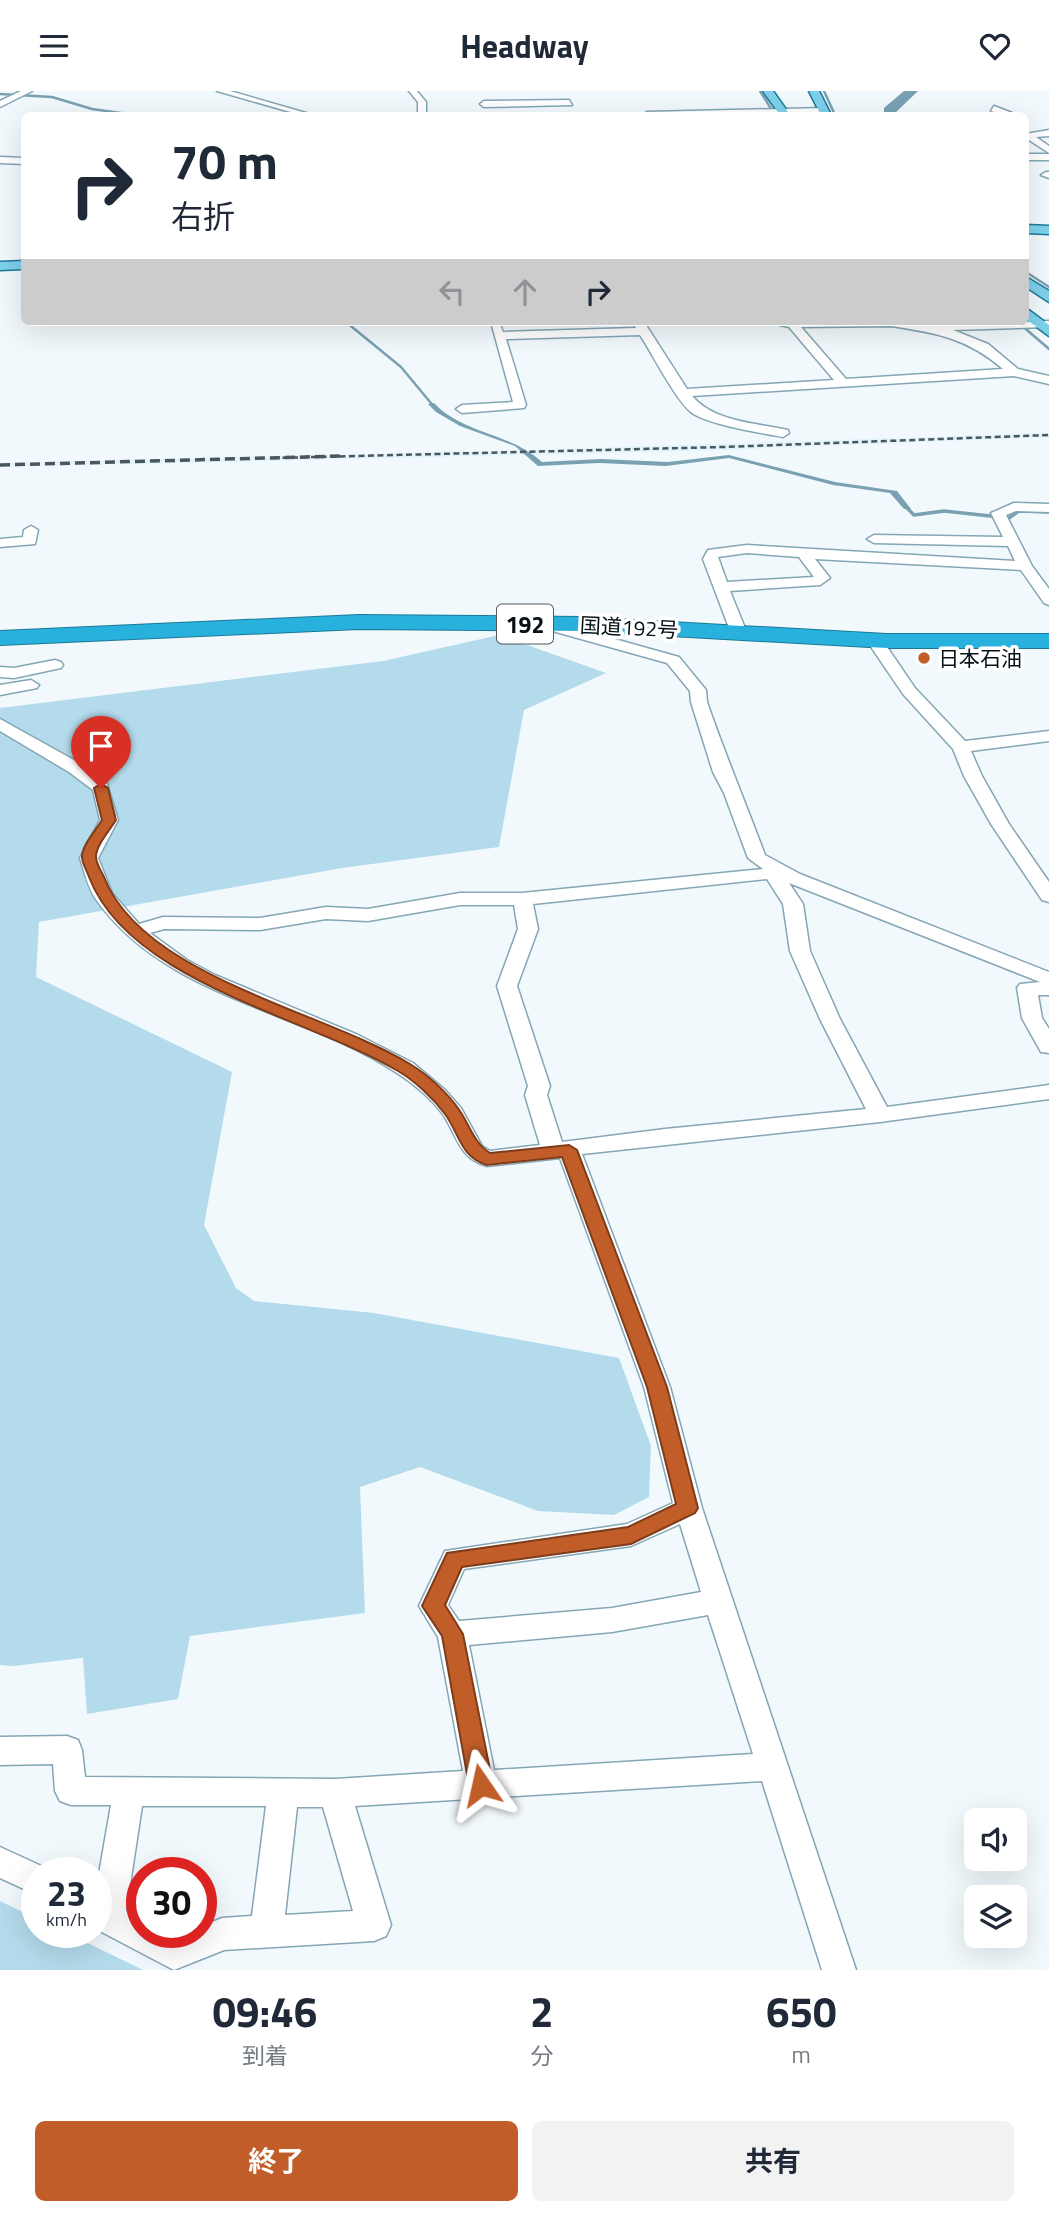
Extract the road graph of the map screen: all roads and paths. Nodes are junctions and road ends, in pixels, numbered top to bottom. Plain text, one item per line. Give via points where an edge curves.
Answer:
1 (221, 91) edge
2 (413, 91) edge
3 (768, 91) edge
4 (814, 91) edge
5 (24, 93) edge
6 (569, 103) dead end
7 (0, 104) edge
8 (994, 109) dead end
9 (298, 112) edge
10 (422, 112) edge
11 (487, 112) edge
12 (777, 112) edge
13 (824, 112) edge
14 (1002, 112) edge
15 (1029, 129) edge
16 (1049, 133) edge
17 (1037, 134) junction
18 (1029, 135) edge
19 (1029, 136) edge
20 (1049, 150) edge
21 (1029, 157) edge
22 (1049, 157) edge
23 (0, 160) edge
24 (21, 161) edge
25 (1029, 229) edge
26 (1049, 230) edge
27 (21, 265) edge
28 (0, 266) edge
29 (1029, 283) edge
30 (1049, 298) edge
31 (1029, 323) edge
32 (496, 326) edge
33 (640, 326) edge
34 (794, 326) edge
35 (916, 326) edge
36 (941, 326) edge
37 (976, 326) edge
38 (924, 327) junction
39 (1046, 327) edge
40 (499, 336) junction
41 (1049, 339) edge
42 (981, 345) junction
43 (1014, 372) junction
44 (1049, 380) edge
45 (842, 382) junction
46 (683, 393) junction
47 (462, 409) dead end
48 (783, 433) dead end
49 (1049, 508) edge
50 (973, 527) dead end
51 (32, 530) dead end
52 (874, 539) dead end
53 (960, 542) junction
54 (1012, 542) junction
55 (0, 543) edge
56 (804, 554) junction
57 (1025, 566) junction
58 (721, 587) junction
59 (1049, 600) edge
60 (541, 624) junction
61 (739, 633) junction
62 (0, 638) edge
63 (875, 641) junction
64 (1049, 641) edge
65 (55, 665) dead end
66 (0, 672) edge
67 (29, 682) junction
68 (0, 690) edge
69 (0, 724) edge
70 (1049, 736) edge
71 (961, 747) junction
72 (778, 871) junction
73 (1048, 893) edge
74 (522, 899) junction
75 (135, 931) junction
76 (1049, 979) edge
77 (1049, 989) edge
78 (1049, 1047) edge
79 (1049, 1092) edge
80 (880, 1115) junction
81 (562, 1151) junction
82 (688, 1508) junction
83 (718, 1601) junction
84 (452, 1634) junction
85 (0, 1751) edge
86 (771, 1767) junction
87 (481, 1785) junction
88 (129, 1792) junction
89 (283, 1793) junction
90 (335, 1793) junction
91 (0, 1861) edge
92 (112, 1869) edge
93 (21, 1872) edge
94 (112, 1920) edge
95 (267, 1931) junction
96 (839, 1970) edge

1 - 9 street
2 - 10 street via 422,102
3 - 12 main road
4 - 13 main road
5 - 7 street
6 - 11 street via 482,101
8 - 14 street
15 - 17 street
16 - 17 street
17 - 18 street
19 - 20 street
21 - 22 street
23 - 24 street
25 - 26 main road
27 - 28 main road
29 - 30 main road
31 - 39 main road
32 - 40 street
33 - 40 street
33 - 46 street
34 - 45 street
35 - 38 street
36 - 38 street
37 - 42 street
38 - 42 street
39 - 41 street via 1042,333
40 - 47 street via 520,405
42 - 43 street
43 - 44 street
43 - 45 street
45 - 46 street
46 - 48 street via 697,410 707,414
49 - 54 street via 1014,507 998,516
50 - 53 street via 946,527
51 - 55 street via 30,541
52 - 53 street
53 - 54 street
54 - 57 street
56 - 57 street
56 - 58 street via 747,549 713,553 710,559
56 - 58 street via 823,578
57 - 59 street
58 - 61 street
60 - 61 highway, 国道192号 / 192
60 - 62 highway, 国道192号 / 192 via 359,622
60 - 72 street via 673,660 698,689 722,772 757,858
61 - 63 highway, 国道192号 / 192
63 - 64 highway, 国道192号 / 192
63 - 71 street via 909,691
65 - 67 street
66 - 67 street
67 - 68 street
69 - 75 street via 101,788 109,820 89,858 103,895
70 - 71 street
71 - 73 street via 1000,824
72 - 74 street
72 - 76 street
72 - 80 street via 776,878 793,904 800,951
74 - 75 street via 460,899 368,915 326,912 260,923 163,923
74 - 81 street via 528,929 507,986 539,1086 536,1095
75 - 81 street via 208,979 317,1024 405,1068 437,1095 453,1113 473,1151 487,1159
77 - 78 street via 1027,988 1032,1018
79 - 80 street
80 - 81 street
81 - 82 street via 657,1387
82 - 83 street
82 - 84 street via 631,1535 455,1559 433,1606
83 - 84 street via 612,1620
83 - 86 street
84 - 87 street
85 - 88 street via 67,1750 71,1791
86 - 87 street
86 - 96 street
87 - 90 street
88 - 89 street
88 - 92 street
89 - 90 street
89 - 95 street
90 - 95 street via 374,1925
91 - 93 street
94 - 95 street via 177,1955 222,1934

